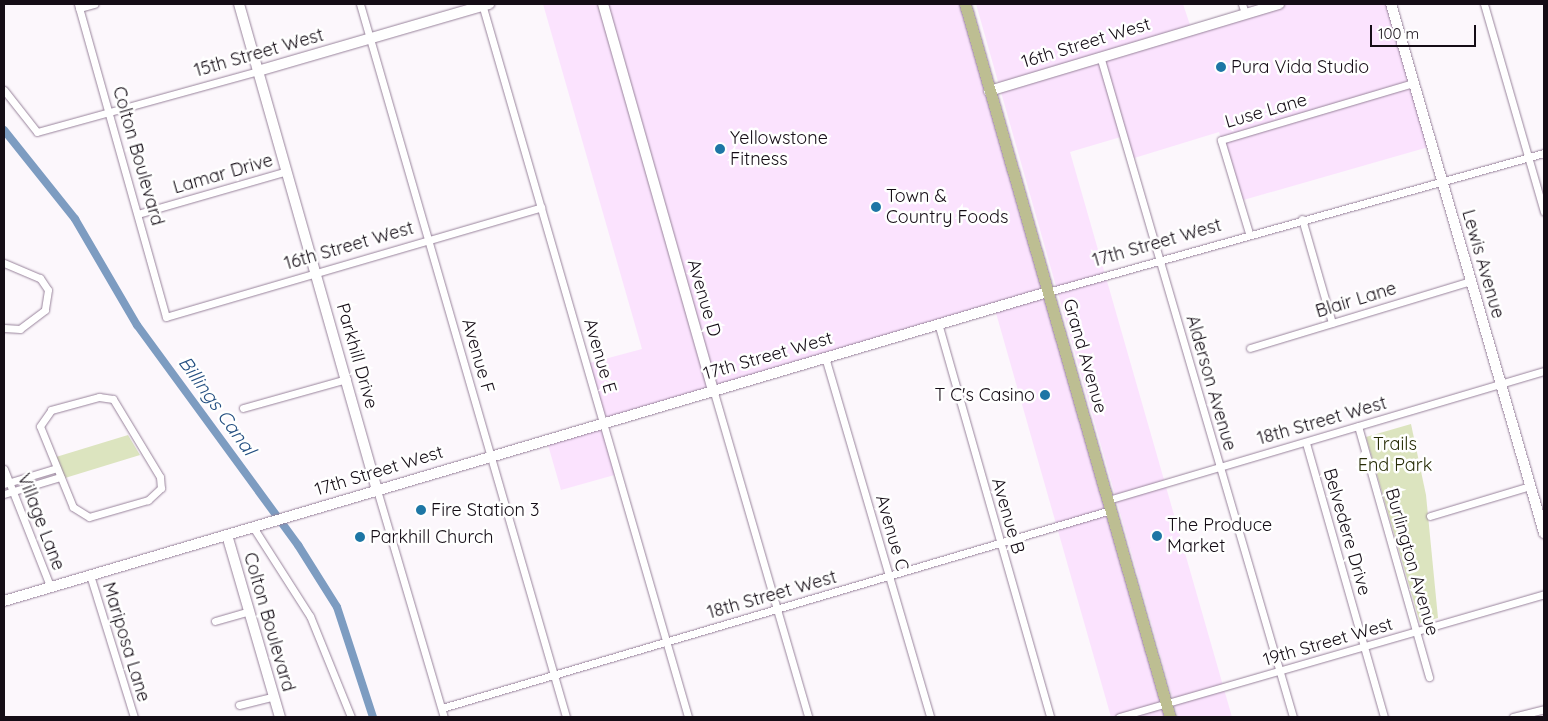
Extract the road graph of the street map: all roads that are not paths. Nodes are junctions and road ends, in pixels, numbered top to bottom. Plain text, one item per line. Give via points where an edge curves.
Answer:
1 (94, 4) edge
2 (239, 4) edge
3 (360, 4) edge
4 (484, 4) edge
5 (603, 4) edge
6 (965, 4) edge
7 (1279, 4) edge
8 (1391, 4) edge
9 (1484, 4) edge
10 (78, 6) edge
11 (1243, 8) edge
12 (370, 39) junction
13 (1100, 56) junction
14 (258, 71) junction
15 (1413, 83) junction
16 (4, 90) edge
17 (989, 91) junction
18 (108, 111) junction
19 (1544, 153) edge
20 (1528, 157) junction
21 (287, 171) junction
22 (1442, 181) junction
23 (541, 207) junction
24 (1544, 212) edge
25 (138, 214) junction
26 (1302, 219) junction
27 (1249, 233) junction
28 (429, 240) junction
29 (1161, 261) junction
30 (4, 263) edge
31 (316, 273) junction
32 (1471, 281) junction
33 (1048, 292) junction
34 (166, 317) joint
35 (938, 323) junction
36 (1332, 323) junction
37 (4, 328) edge
38 (1250, 348) dead end
39 (826, 356) junction
40 (1544, 372) edge
41 (347, 379) junction
42 (1501, 384) junction
43 (714, 389) junction
44 (243, 408) dead end
45 (603, 422) junction
46 (1358, 426) junction
47 (1306, 443) junction
48 (490, 454) junction
49 (1218, 466) junction
50 (57, 468) junction
51 (4, 469) edge
52 (60, 477) junction
53 (7, 483) edge
54 (1530, 486) junction
55 (377, 490) junction
56 (13, 491) junction
57 (4, 494) edge
58 (1109, 505) junction
59 (1430, 516) dead end
60 (253, 527) junction
61 (1544, 533) edge
62 (227, 535) junction
63 (1000, 543) junction
64 (90, 574) junction
65 (889, 576) junction
66 (50, 586) junction
67 (1544, 594) edge
68 (4, 601) edge
69 (777, 609) junction
70 (249, 611) junction
71 (215, 621) dead end
72 (1416, 632) junction
73 (666, 642) junction
74 (1365, 647) junction
75 (1280, 672) junction
76 (554, 675) junction
77 (1429, 677) dead end
78 (274, 696) junction
79 (1166, 704) junction
80 (239, 705) dead end
81 (442, 708) junction
82 (1544, 709) edge
83 (134, 717) edge
84 (280, 717) edge
85 (351, 717) edge
86 (444, 717) edge
87 (566, 717) edge
88 (688, 717) edge
89 (808, 717) edge
90 (930, 717) edge
91 (1050, 717) edge
92 (1119, 717) edge
93 (1170, 717) edge
94 (1293, 717) edge
95 (1384, 717) edge
96 (1513, 717) edge

1 - 10 street
2 - 14 street, Parkhill Drive
3 - 12 street, Avenue F
4 - 12 street, 15th Street West
4 - 23 street, Avenue E
5 - 43 street, Avenue D
6 - 17 main road, Grand Avenue
7 - 11 street, 16th Street West
8 - 15 street, Lewis Avenue
9 - 20 street
10 - 18 street, Colton Boulevard
11 - 13 street, 16th Street West
12 - 14 street, 15th Street West
12 - 28 street, Avenue F
13 - 17 street, 16th Street West
13 - 29 street, Alderson Avenue
14 - 18 street, 15th Street West
14 - 21 street, Parkhill Drive
15 - 22 street, Lewis Avenue
15 - 27 street, Luse Lane via 1221,140
16 - 18 street, 15th Street West via 38,132
17 - 33 main road, Grand Avenue
18 - 25 street, Colton Boulevard
19 - 20 street, 17th Street West
20 - 22 street, 17th Street West
20 - 24 street
21 - 25 street, Lamar Drive
21 - 31 street, Parkhill Drive
22 - 26 street, 17th Street West
22 - 32 street, Lewis Avenue
23 - 28 street, 16th Street West
23 - 45 street, Avenue E
25 - 34 street, Colton Boulevard
26 - 27 street, 17th Street West
26 - 36 street
27 - 29 street, 17th Street West
28 - 31 street, 16th Street West
28 - 48 street, Avenue F
29 - 33 street, 17th Street West
29 - 49 street, Alderson Avenue
30 - 37 street via 40,278 48,290 45,310 20,329
31 - 34 street, 16th Street West
31 - 41 street, Parkhill Drive
32 - 36 street, Blair Lane
32 - 42 street, Lewis Avenue
33 - 35 street, 17th Street West
33 - 58 main road, Grand Avenue
35 - 39 street, 17th Street West
35 - 63 street, Avenue B
36 - 38 street, Blair Lane
39 - 43 street, 17th Street West
39 - 65 street, Avenue C
40 - 42 street, 18th Street West
41 - 44 street
41 - 55 street, Parkhill Drive
42 - 46 street, 18th Street West
42 - 54 street, Lewis Avenue
43 - 45 street, 17th Street West
43 - 69 street, Avenue D
45 - 48 street, 17th Street West
45 - 73 street, Avenue E
46 - 47 street, 18th Street West
46 - 72 street, Burlington Avenue
47 - 49 street, 18th Street West
47 - 74 street, Belvedere Drive
48 - 55 street, 17th Street West
48 - 76 street, Avenue F
49 - 58 street, 18th Street West
49 - 75 street, Alderson Avenue
50 - 52 street
50 - 52 street via 40,426 43,417 50,410 106,397 113,400 148,456 161,488 148,500 89,517 73,508
50 - 53 street
51 - 53 street, Village Lane
52 - 56 street
53 - 56 street, Village Lane
54 - 59 street
54 - 61 street, Lewis Avenue
55 - 60 street, 17th Street West
55 - 81 street, Parkhill Drive
56 - 57 street
56 - 66 street, Village Lane
58 - 63 street, 18th Street West
58 - 79 main road, Grand Avenue
60 - 62 street, 17th Street West
60 - 85 street via 310,616
62 - 64 street, 17th Street West
62 - 70 street, Colton Boulevard
63 - 65 street, 18th Street West
63 - 91 street, Avenue B
64 - 66 street, 17th Street West
64 - 83 street, Mariposa Lane
65 - 69 street, 18th Street West
65 - 90 street, Avenue C
66 - 68 street, 17th Street West
67 - 72 street, 19th Street West
69 - 73 street, 18th Street West
69 - 89 street, Avenue D
70 - 71 street
70 - 78 street, Colton Boulevard
72 - 74 street, 19th Street West
72 - 77 street, Burlington Avenue
73 - 76 street, 18th Street West
73 - 88 street, Avenue E
74 - 75 street, 19th Street West
74 - 95 street, Belvedere Drive
75 - 79 street, 19th Street West
75 - 94 street, Alderson Avenue
76 - 81 street, 18th Street West
76 - 87 street, Avenue F
78 - 80 street
78 - 84 street, Colton Boulevard
79 - 92 street, 19th Street West
79 - 93 main road, Grand Avenue
81 - 86 street, Parkhill Drive
82 - 96 street

